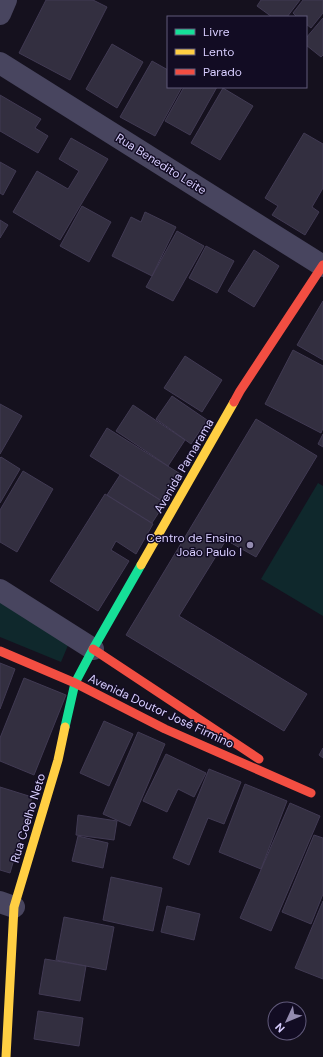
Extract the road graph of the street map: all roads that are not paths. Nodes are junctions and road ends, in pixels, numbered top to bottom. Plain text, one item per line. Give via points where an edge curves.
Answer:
1 (6, 0) edge
2 (0, 14) edge
3 (0, 63) edge
4 (323, 266) edge
5 (0, 590) edge
6 (93, 649) junction
7 (0, 651) edge
8 (75, 683) junction
9 (7, 905) edge
10 (6, 1057) edge

1 - 2 street
3 - 4 street, Rua Benedito Leite
4 - 6 street, Avenida Parnarama via 240,391
5 - 6 street
6 - 8 street, Avenida Parnarama
6 - 8 street, Avenida Doutor José Firmino via 314,794 165,729
7 - 8 street, Avenida Doutor José Firmino
8 - 9 street, Rua Coelho Neto via 58,760
9 - 10 street, Rua Coelho Neto

